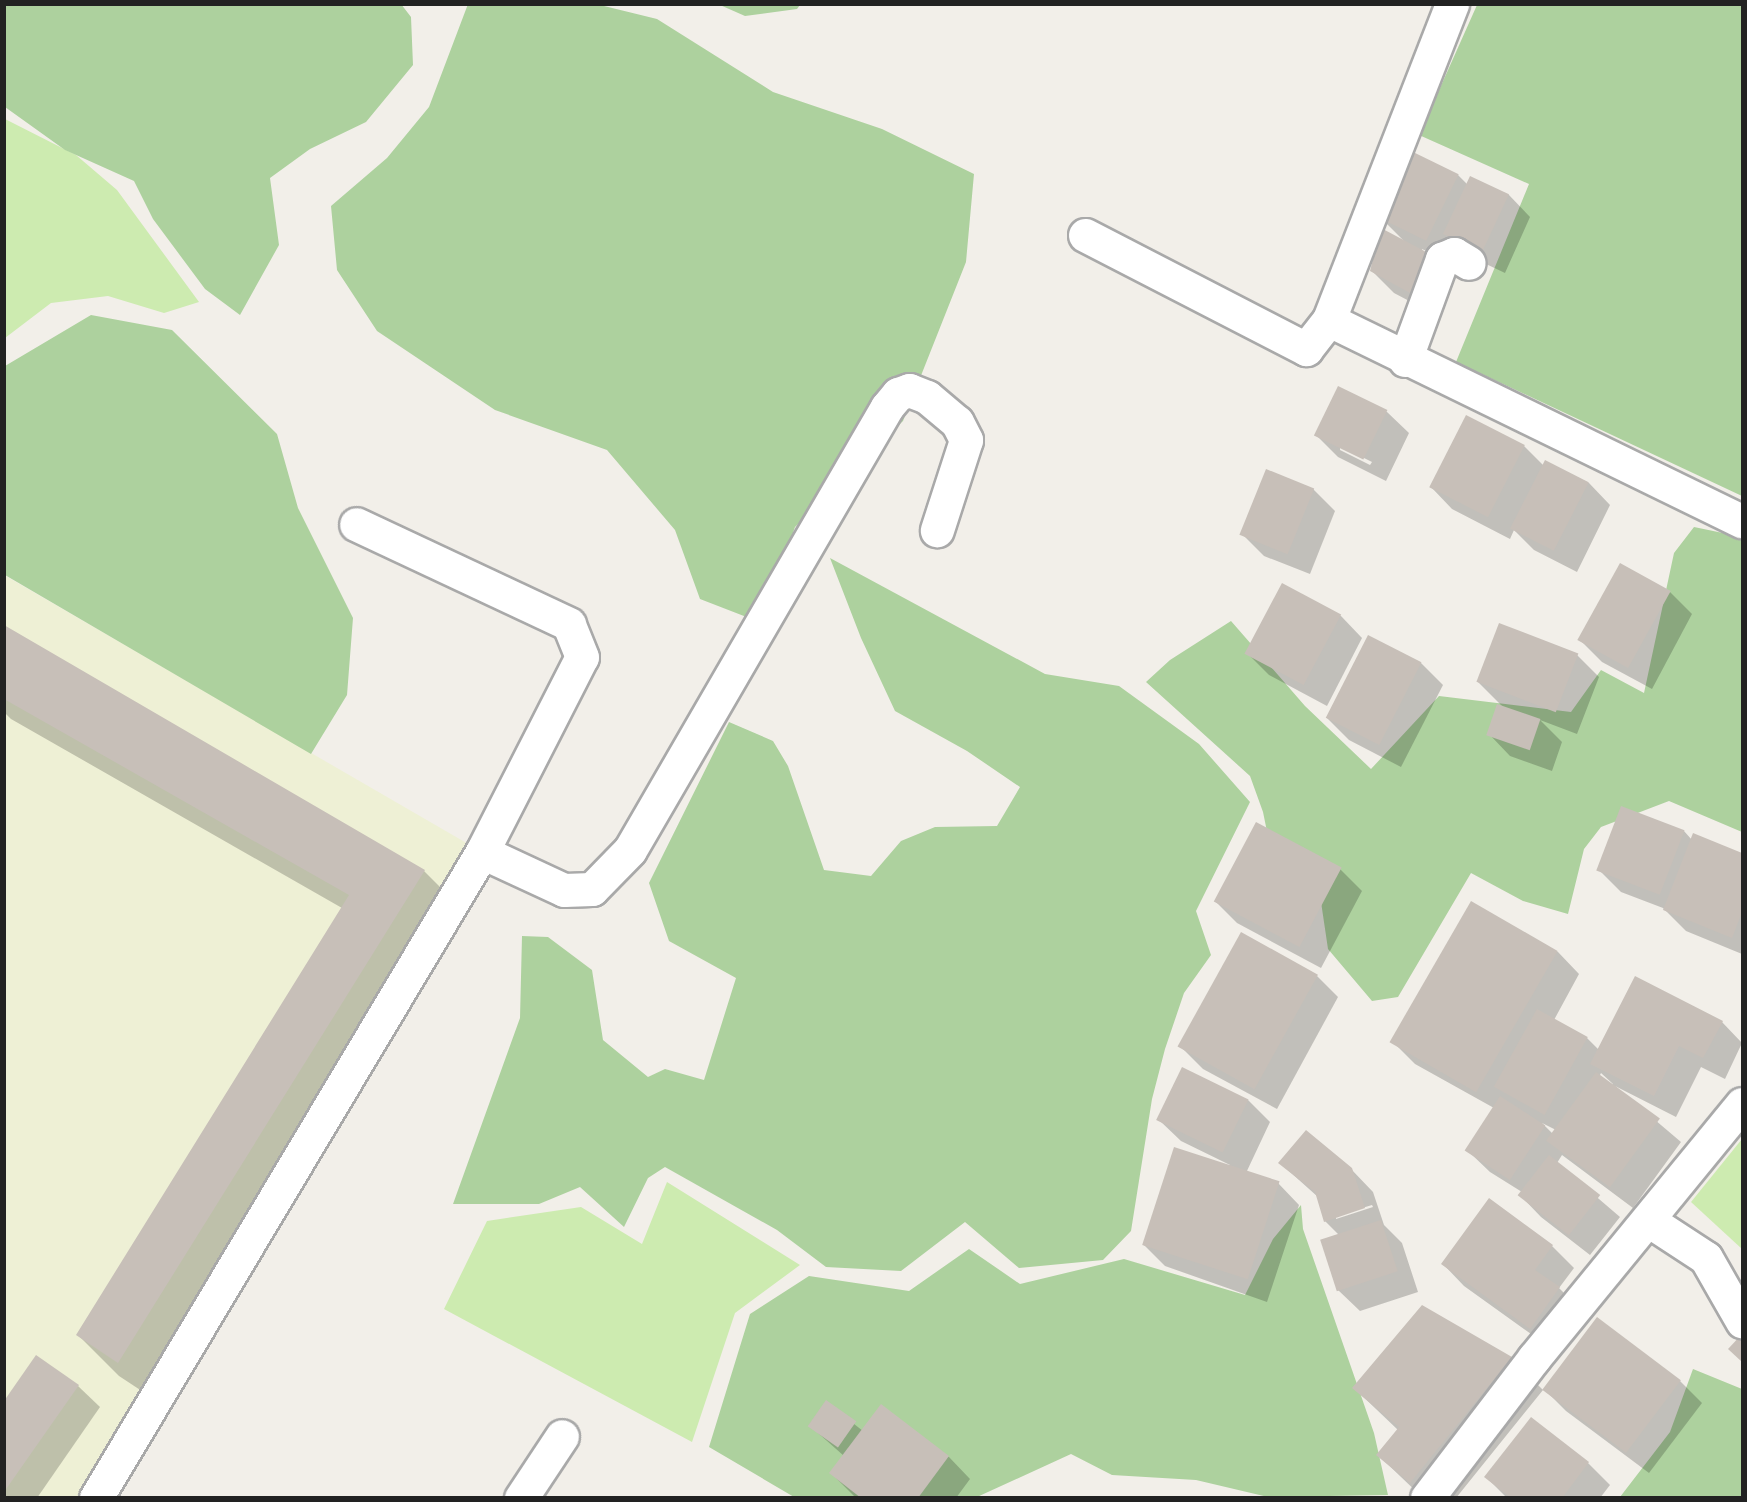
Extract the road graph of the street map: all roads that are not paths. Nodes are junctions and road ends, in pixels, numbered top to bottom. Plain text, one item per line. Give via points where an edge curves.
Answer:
1 (1452, 4) edge
2 (1085, 235) dead end
3 (1469, 264) dead end
4 (1329, 320) junction
5 (1405, 360) junction
6 (1743, 521) edge
7 (356, 524) dead end
8 (937, 530) dead end
9 (482, 852) junction
10 (1743, 1104) edge
11 (1648, 1220) junction
12 (1742, 1321) edge
13 (562, 1436) dead end
14 (96, 1497) edge
15 (521, 1497) edge
16 (1427, 1497) edge

1 - 4 street
2 - 4 street via 1306,349
3 - 5 street via 1454,254 1442,259
4 - 5 street
5 - 6 street
7 - 9 street via 569,624 578,646 582,657
8 - 9 street via 966,441 957,422 927,397 909,390 898,394 887,407 630,850 592,889 564,890
9 - 14 street
10 - 11 street
11 - 12 street via 1706,1258
11 - 16 street
13 - 15 street

